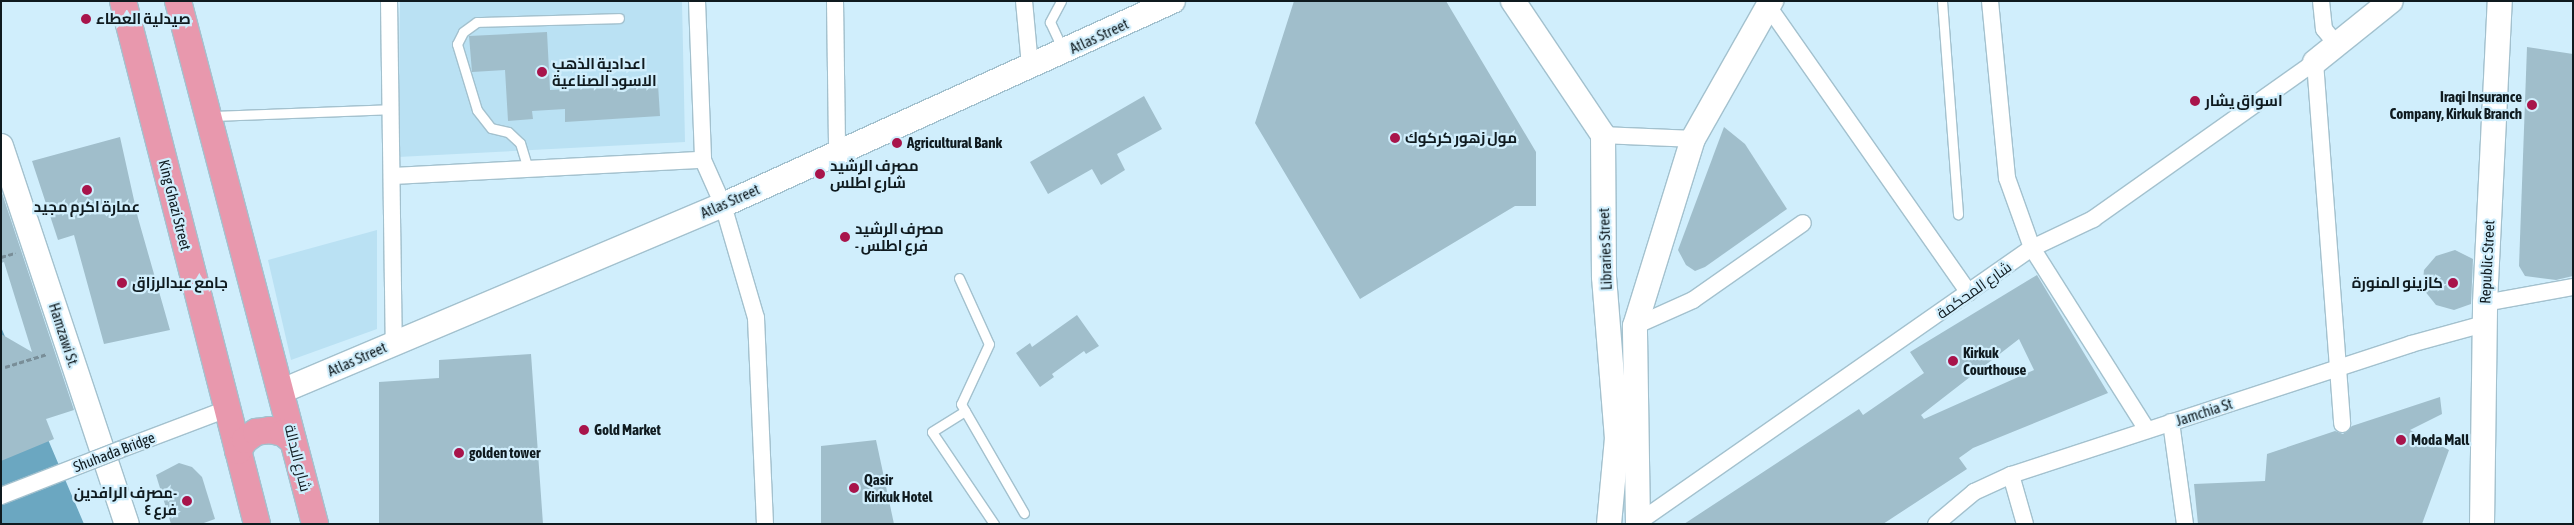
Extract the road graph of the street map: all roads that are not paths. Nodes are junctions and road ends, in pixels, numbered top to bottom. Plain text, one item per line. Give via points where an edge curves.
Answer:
1 (123, 1) edge
2 (178, 1) edge
3 (389, 1) edge
4 (697, 1) edge
5 (835, 1) edge
6 (1024, 1) edge
7 (1061, 1) edge
8 (1173, 1) edge
9 (1513, 1) edge
10 (1942, 1) edge
11 (1990, 1) edge
12 (2321, 1) edge
13 (2391, 1) edge
14 (2500, 1) edge
15 (1770, 4) edge
16 (619, 18) dead end
17 (2337, 45) junction
18 (1064, 52) junction
19 (2315, 62) junction
20 (1030, 66) junction
21 (391, 110) junction
22 (208, 116) junction
23 (1603, 135) junction
24 (1693, 139) junction
25 (1, 146) edge
26 (837, 151) junction
27 (703, 160) junction
28 (528, 169) junction
29 (392, 176) junction
30 (723, 205) junction
31 (1958, 214) dead end
32 (1803, 223) dead end
33 (2032, 248) junction
34 (958, 278) dead end
35 (2573, 287) edge
36 (1969, 293) junction
37 (2484, 314) junction
38 (1635, 326) junction
39 (394, 342) junction
40 (2339, 368) junction
41 (282, 392) junction
42 (227, 409) junction
43 (965, 411) junction
44 (2171, 422) junction
45 (2342, 424) dead end
46 (2147, 430) junction
47 (293, 441) junction
48 (238, 451) junction
49 (2011, 475) junction
50 (1, 496) edge
51 (1024, 513) dead end
52 (1638, 523) edge
53 (126, 524) edge
54 (257, 524) edge
55 (315, 524) edge
56 (765, 524) edge
57 (994, 524) edge
58 (1609, 524) edge
59 (1936, 524) edge
60 (2025, 524) edge
61 (2186, 524) edge
62 (2482, 524) edge

1 - 42 main road, King Ghazi Street
2 - 22 main road
3 - 21 street
4 - 27 street
5 - 26 street
6 - 20 street
7 - 18 lane via 1050,22
8 - 18 street, Atlas Street
9 - 23 street
10 - 31 lane
11 - 33 street via 2007,178
12 - 17 street via 2324,29
13 - 17 street
14 - 37 street, Republic Street
15 - 24 street
15 - 36 street
16 - 28 lane via 477,22 463,32 456,44 477,110 491,128 508,132 520,143
17 - 19 street
18 - 20 street, Atlas Street
19 - 33 street, شارع المحكمة via 2093,219
19 - 40 street
20 - 26 street, Atlas Street
21 - 22 lane
21 - 29 street
22 - 41 main road
23 - 24 street
23 - 58 street, Libraries Street via 1604,277 1617,438
24 - 38 street
25 - 53 street, Hamzawi St.
26 - 30 street, Atlas Street
27 - 28 street
27 - 30 street
28 - 29 street
29 - 39 street
30 - 39 street, Atlas Street
30 - 56 street via 756,318
32 - 38 street via 1694,300
33 - 36 street, شارع المحكمة
33 - 46 street
34 - 43 lane via 989,344 961,404
35 - 37 street, Jamchia St
36 - 52 street, شارع المحكمة
37 - 40 street, Jamchia St
37 - 62 street, Republic Street
38 - 52 street
39 - 41 street, Atlas Street
40 - 44 street, Jamchia St
40 - 45 street
41 - 47 main road, شارع البدالة
42 - 48 main road
42 - 50 street, Shuhada Bridge, bridge
43 - 51 lane
43 - 57 lane via 932,432
44 - 46 street, Jamchia St
44 - 61 street
46 - 49 street, Jamchia St
47 - 48 main road via 283,433 270,430 256,432
47 - 55 main road, شارع البدالة
48 - 54 main road
49 - 59 street, Jamchia St via 1974,492
49 - 60 street

